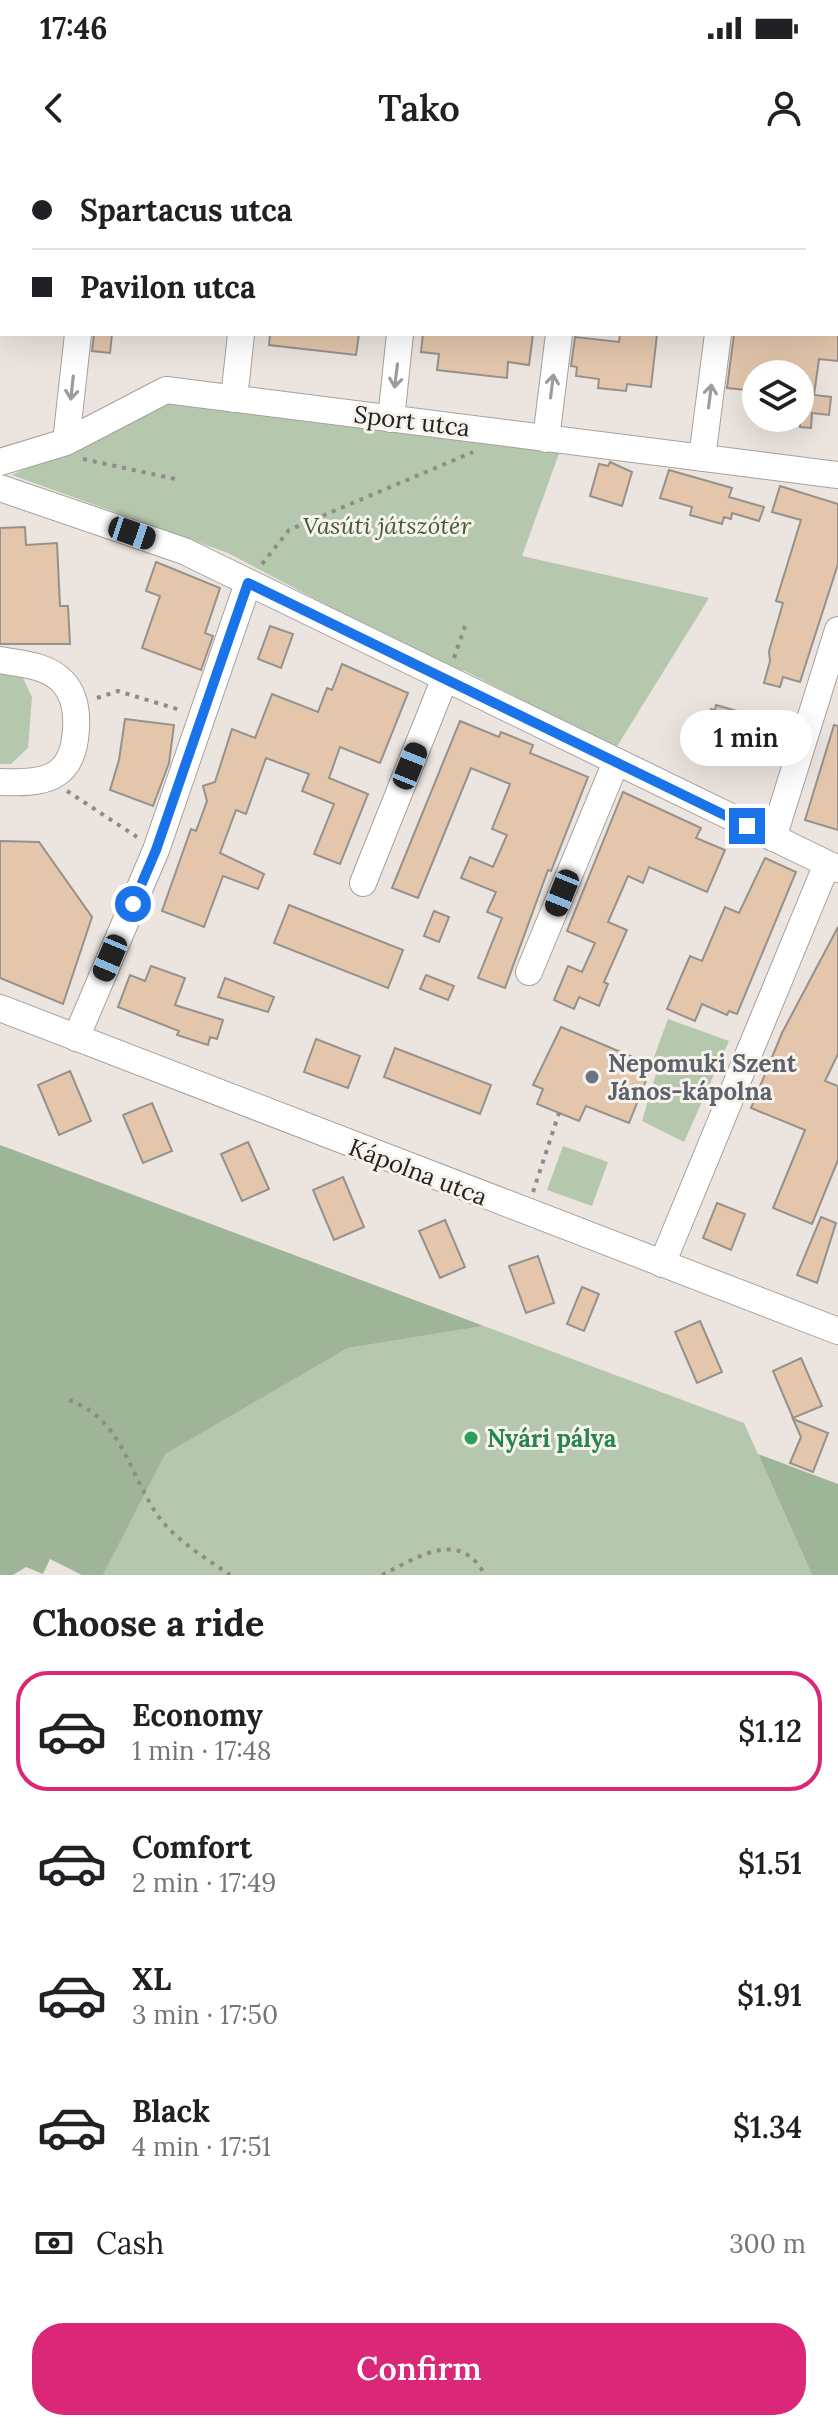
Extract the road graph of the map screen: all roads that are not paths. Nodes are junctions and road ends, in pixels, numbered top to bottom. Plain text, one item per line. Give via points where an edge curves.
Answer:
1 (78, 336) edge
2 (241, 336) edge
3 (400, 336) edge
4 (559, 336) edge
5 (718, 336) edge
6 (234, 399) junction
7 (391, 419) junction
8 (546, 439) junction
9 (54, 446) junction
10 (702, 458) junction
11 (0, 462) edge
12 (838, 475) edge
13 (0, 488) edge
14 (248, 583) junction
15 (838, 630) edge
16 (0, 660) edge
17 (445, 678) junction
18 (616, 762) junction
19 (0, 782) edge
20 (773, 838) junction
21 (833, 866) edge
22 (363, 883) dead end
23 (529, 972) dead end
24 (0, 1008) edge
25 (76, 1038) junction
26 (662, 1264) junction
27 (838, 1331) edge

1 -> 9 street
2 - 6 street
3 -> 7 street
8 -> 4 street
10 -> 5 street
6 - 7 street, Sport utca
6 - 9 street, Sport utca via 166,390
7 - 8 street, Sport utca
8 - 10 street, Sport utca
9 - 11 street, Sport utca
10 - 12 street, Sport utca
13 - 14 street via 184,551
14 - 17 street
14 - 25 street via 156,850
15 - 20 street
16 - 19 street via 44,668 75,701 75,754 68,766 49,779
17 - 18 street
17 - 22 street
18 - 20 street
18 - 23 street
20 - 21 street
21 - 26 street
24 - 25 street, Kápolna utca
25 - 26 street, Kápolna utca
26 - 27 street, Kápolna utca

